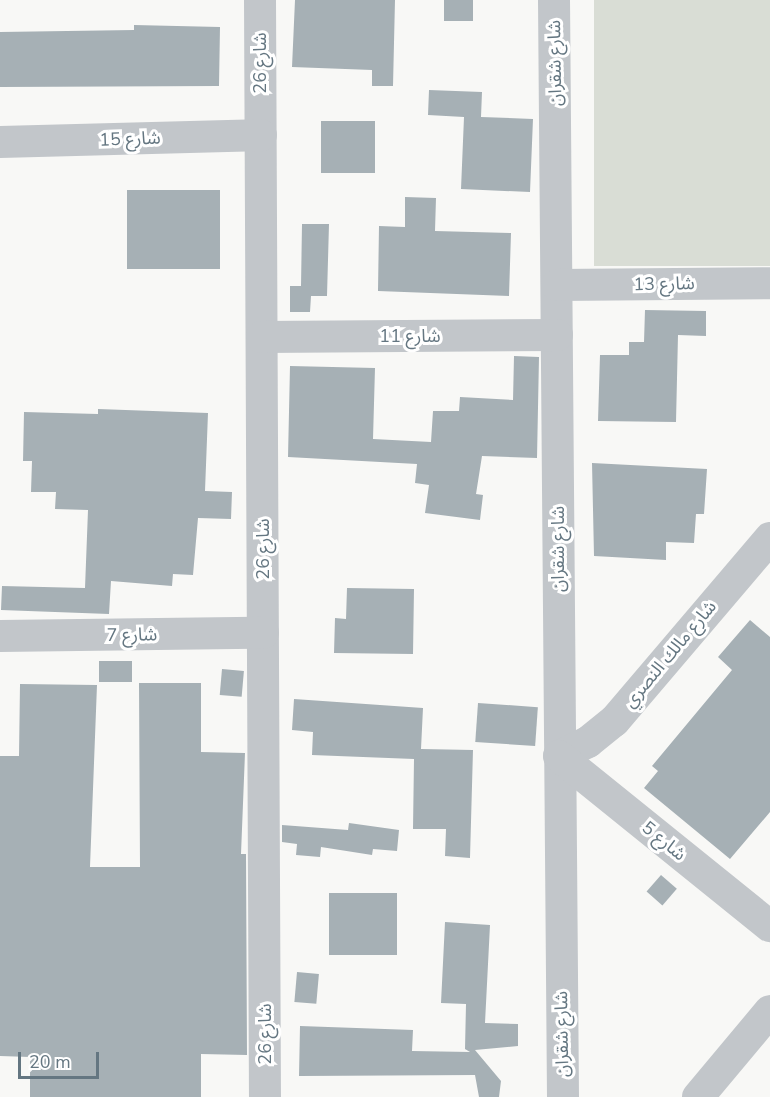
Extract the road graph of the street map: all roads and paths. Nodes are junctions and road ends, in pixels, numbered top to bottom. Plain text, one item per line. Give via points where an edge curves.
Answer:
1 (260, 0) edge
2 (554, 0) edge
3 (261, 135) junction
4 (0, 142) edge
5 (770, 283) edge
6 (557, 285) junction
7 (557, 335) junction
8 (262, 337) junction
9 (770, 538) edge
10 (263, 633) junction
11 (0, 636) edge
12 (559, 756) junction
13 (770, 926) edge
14 (770, 1011) edge
15 (266, 1097) edge
16 (562, 1097) edge
17 (698, 1097) edge

1 - 3 street, شارع 26
2 - 6 street, شارع شقران
3 - 4 street, شارع 15
3 - 8 street, شارع 26
5 - 6 street, شارع 13
6 - 7 street, شارع شقران
7 - 8 street, شارع 11
7 - 12 street, شارع شقران
8 - 10 street, شارع 26
9 - 12 street, شارع مالك النصري via 614,721 588,742
10 - 11 street, شارع 7
10 - 15 street, شارع 26
12 - 13 street, شارع 5
12 - 16 street, شارع شقران
14 - 17 street

